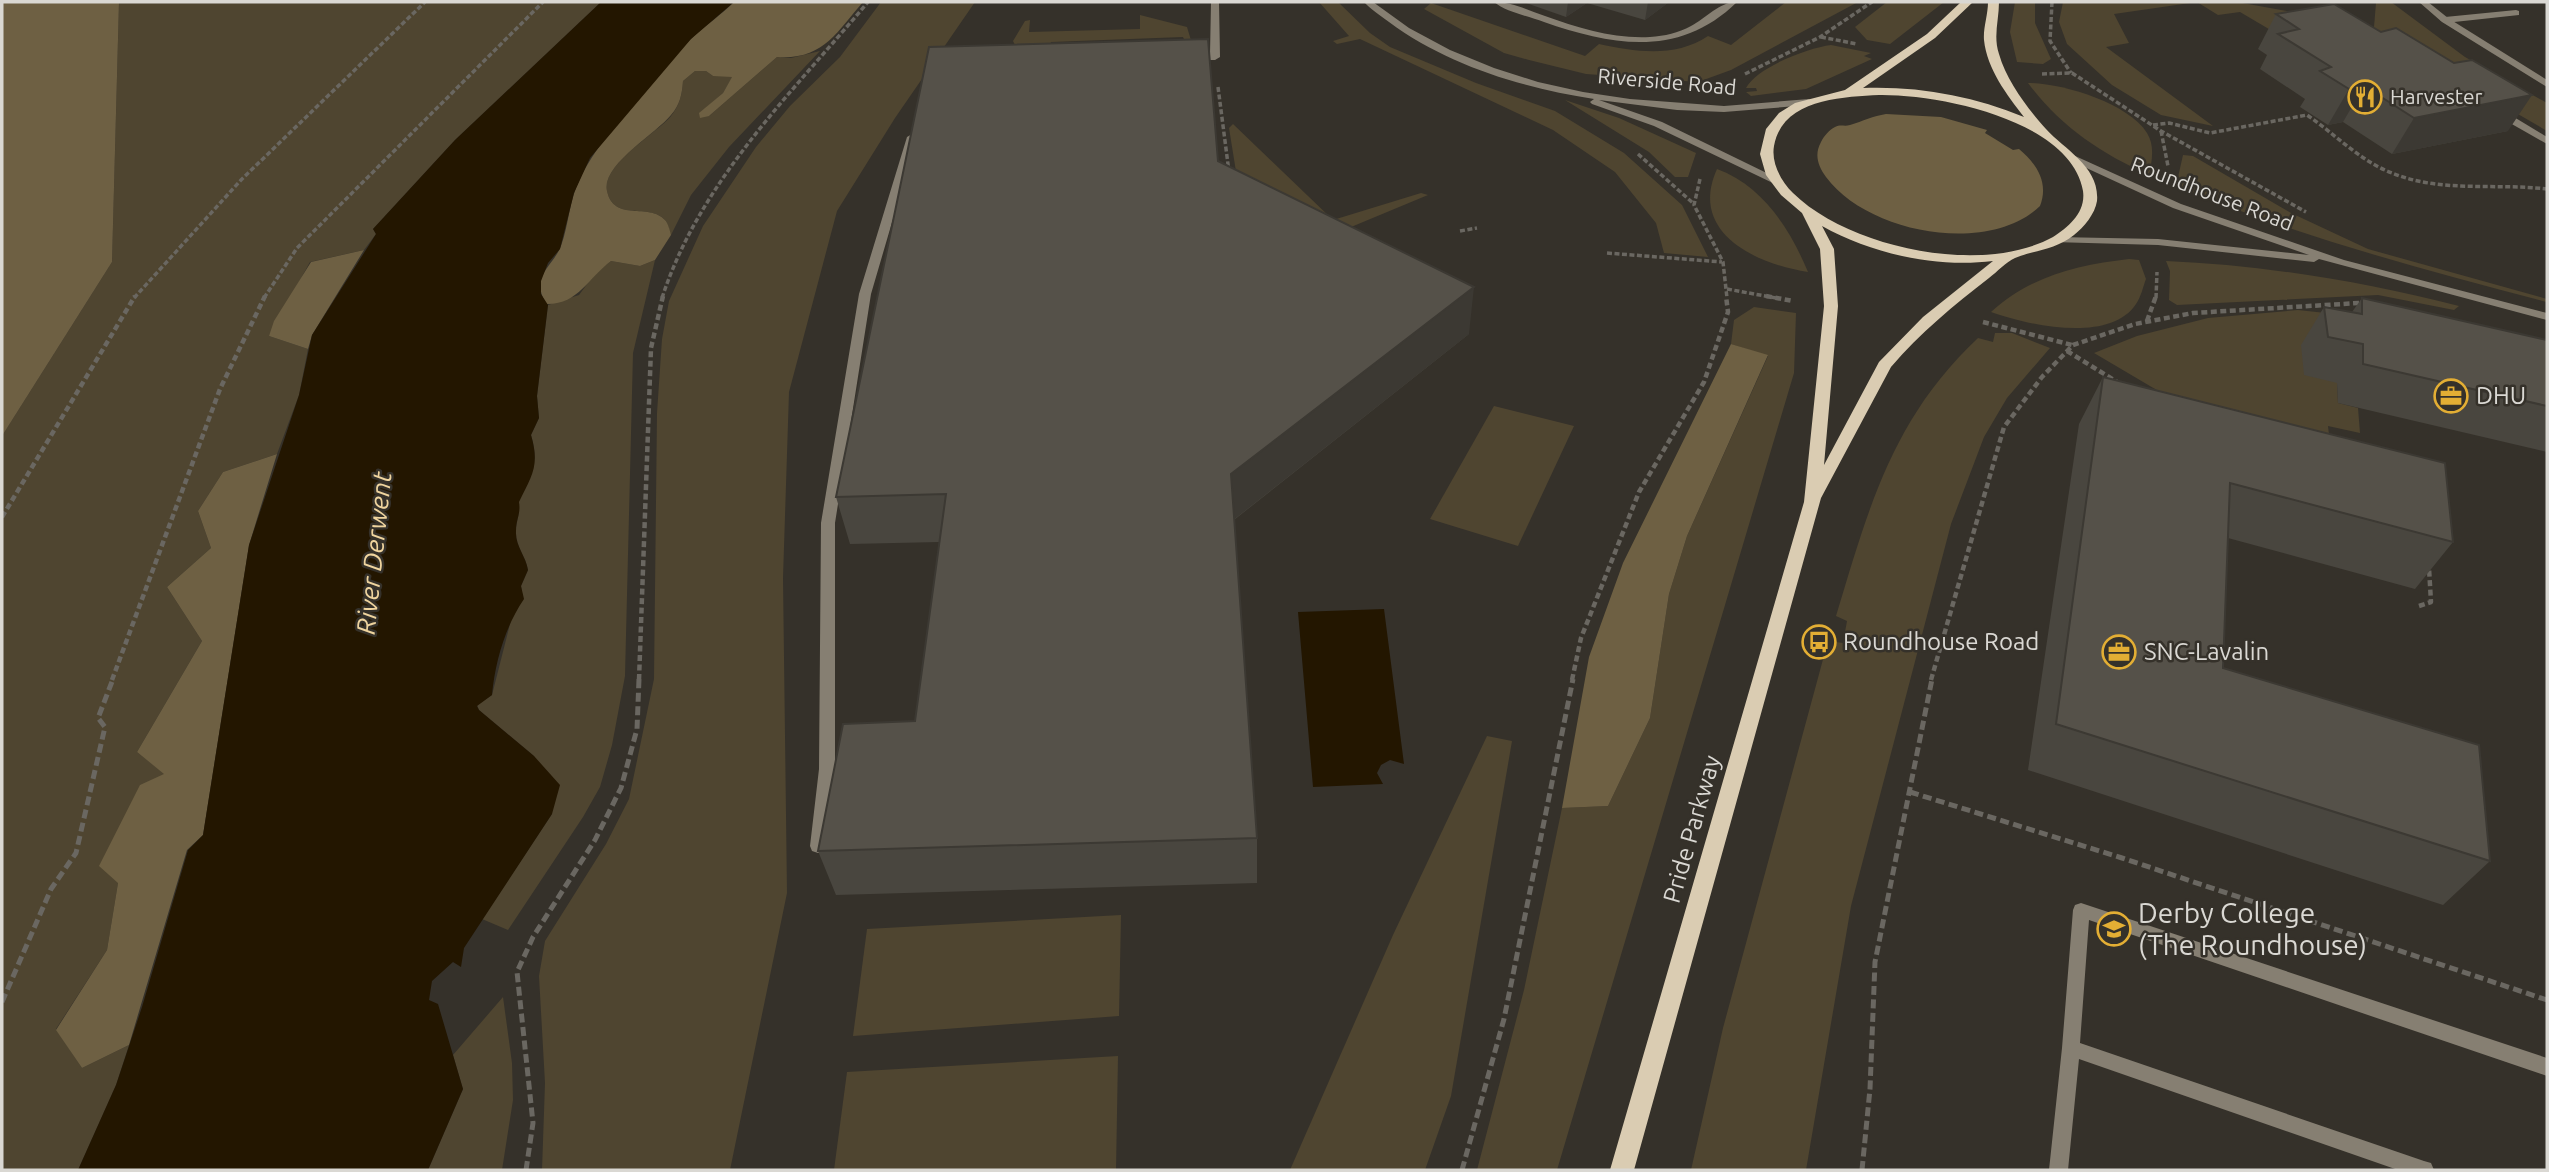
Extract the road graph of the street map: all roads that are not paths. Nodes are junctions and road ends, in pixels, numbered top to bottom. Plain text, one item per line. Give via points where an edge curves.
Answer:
1 (1215, 2) edge
2 (1368, 2) edge
3 (1498, 2) edge
4 (1733, 2) edge
5 (1967, 2) edge
6 (1994, 2) edge
7 (2423, 2) edge
8 (2516, 13) dead end
9 (2445, 20) junction
10 (1174, 59) edge
11 (2547, 84) edge
12 (1564, 91) junction
13 (1850, 92) junction
14 (1809, 102) junction
15 (2493, 109) edge
16 (916, 125) edge
17 (2053, 141) junction
18 (2547, 141) edge
19 (2073, 158) junction
20 (1777, 182) junction
21 (1807, 210) junction
22 (2057, 240) junction
23 (2010, 255) junction
24 (2340, 262) junction
25 (2547, 317) edge
26 (1812, 502) junction
27 (818, 846) edge
28 (2071, 1048) junction
29 (2547, 1066) edge
30 (1622, 1170) edge
31 (2058, 1170) edge
32 (2424, 1170) edge

1 - 10 street via 1215,57
2 - 12 street, Riverside Road via 1398,26 1447,53
3 - 4 street via 1578,30 1650,39 1703,24
5 - 13 main road via 1931,36
6 - 17 main road via 1990,43 1999,70 2020,105
7 - 9 street
8 - 9 street
9 - 11 street
12 - 14 street, Riverside Road via 1726,109
12 - 20 street, Riverside Road via 1658,124
13 - 14 main road
13 - 17 main road via 1896,91 1956,99 2010,117
14 - 20 main road via 1787,114 1768,136 1768,164
15 - 18 street
16 - 27 street via 864,294 828,523 827,769
17 - 19 main road
19 - 22 main road via 2090,189 2089,205 2070,231
19 - 24 street, Roundhouse Road via 2177,206
20 - 21 main road
21 - 23 main road via 1852,235 1895,249 1954,258
21 - 26 main road, Pride Parkway via 1827,248 1831,306
22 - 23 main road
22 - 24 street, Roundhouse Road via 2158,242
23 - 26 main road, Pride Parkway via 1937,313 1889,359
24 - 25 street, Roundhouse Road
26 - 30 main road, Pride Parkway
28 - 29 street via 2081,910
28 - 31 street
28 - 32 street

